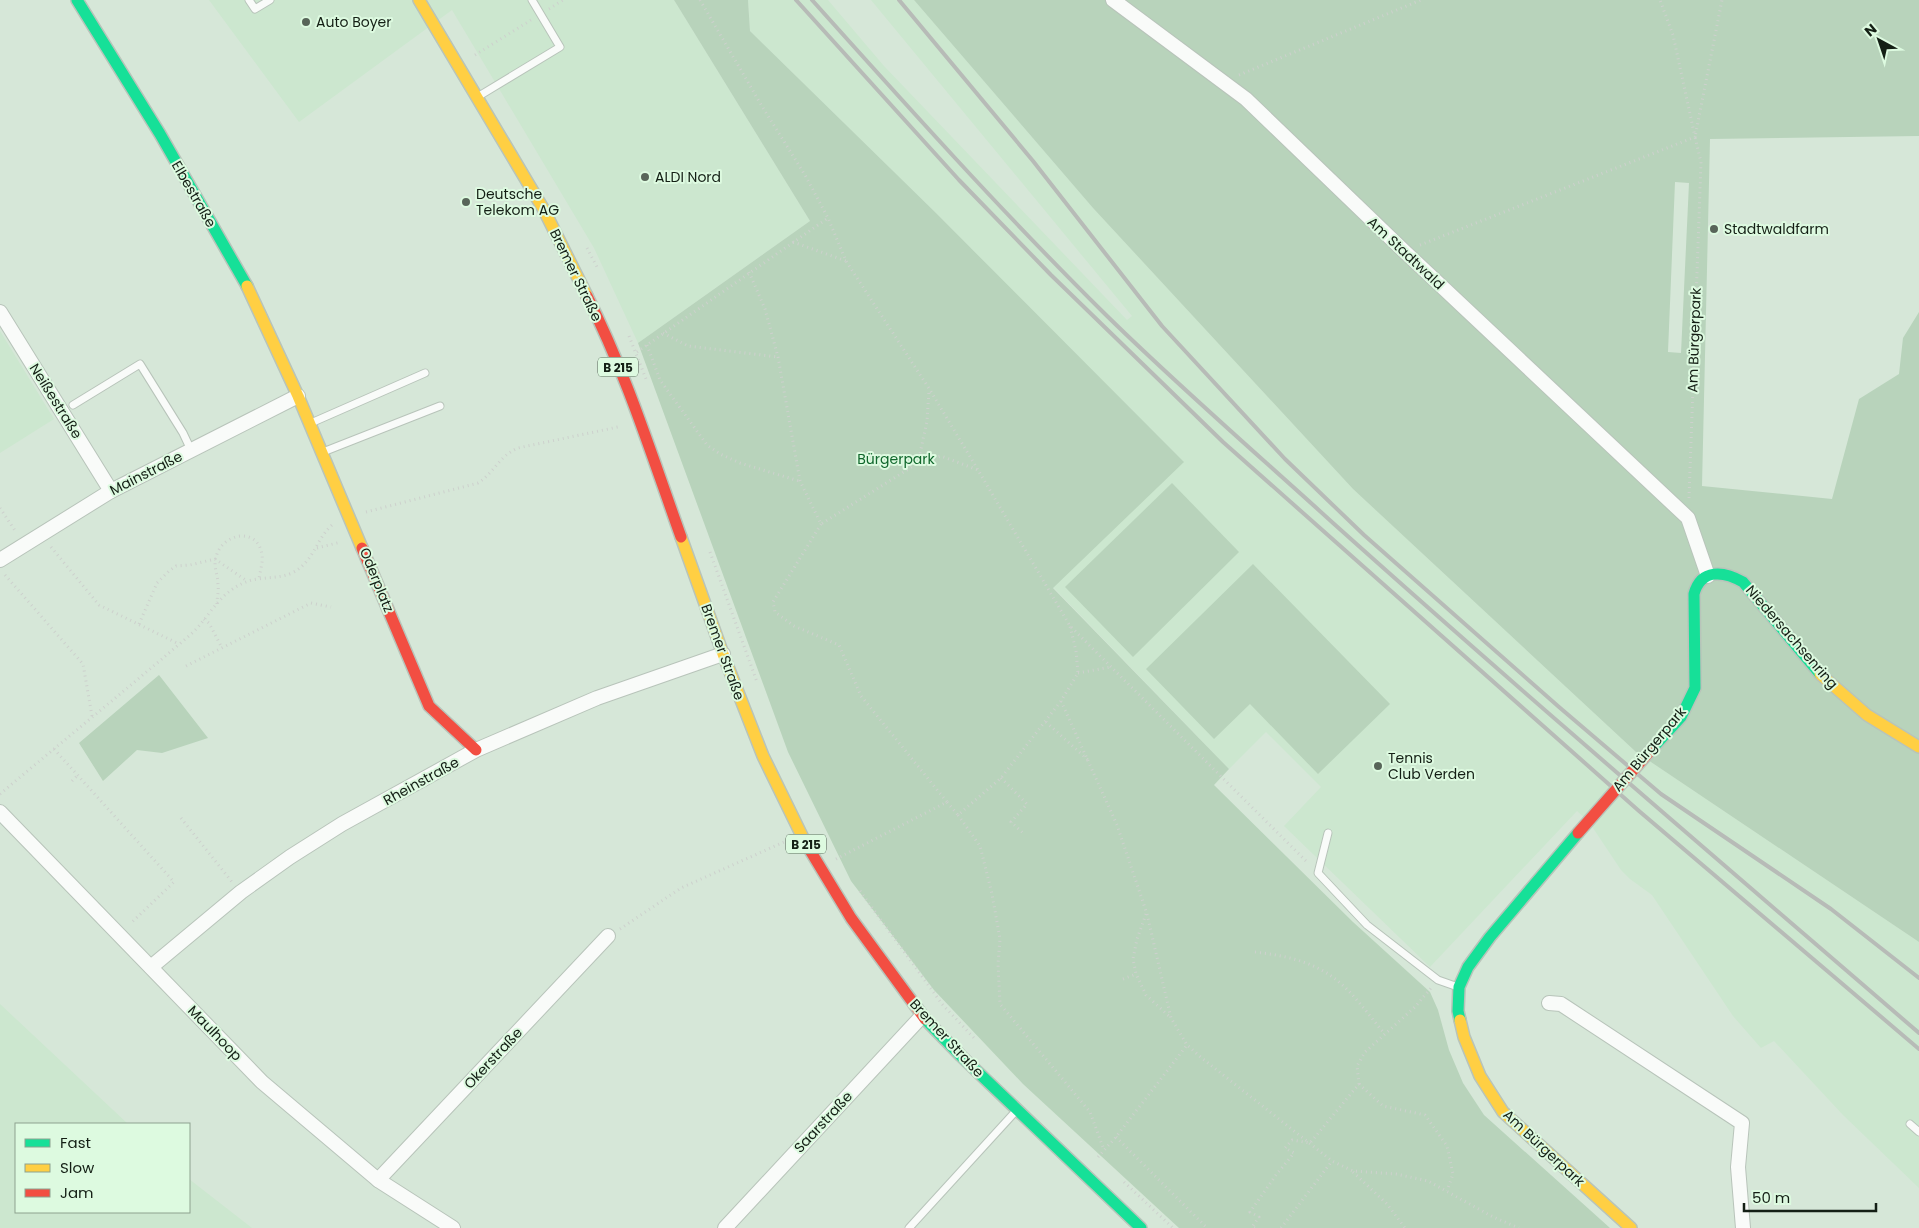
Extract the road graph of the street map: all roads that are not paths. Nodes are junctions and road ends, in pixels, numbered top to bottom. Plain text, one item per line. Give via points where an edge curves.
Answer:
1 (77, 0) edge
2 (250, 0) edge
3 (270, 0) edge
4 (419, 0) edge
5 (532, 0) edge
6 (1112, 0) edge
7 (477, 97) junction
8 (0, 312) edge
9 (425, 373) dead end
10 (298, 396) junction
11 (73, 405) dead end
12 (440, 406) dead end
13 (310, 424) junction
14 (191, 450) junction
15 (323, 452) junction
16 (111, 491) junction
17 (0, 560) edge
18 (1708, 576) junction
19 (723, 654) junction
20 (1919, 747) edge
21 (476, 750) junction
22 (0, 812) edge
23 (1328, 833) dead end
24 (608, 936) road end
25 (151, 967) junction
26 (1459, 987) junction
27 (1549, 1003) dead end
28 (922, 1016) junction
29 (1017, 1110) junction
30 (1910, 1124) dead end
31 (1919, 1132) edge
32 (378, 1180) junction
33 (453, 1228) edge
34 (725, 1228) edge
35 (909, 1228) edge
36 (1141, 1228) edge
37 (1631, 1228) edge
38 (1743, 1228) edge

1 - 10 street, Elbestraße via 160,134 251,294
2 - 3 lane via 255,9
4 - 7 street, Bremer Straße / B 215
5 - 7 lane via 560,47
6 - 18 street, Am Stadtwald via 1246,99 1688,518
7 - 19 street, Bremer Straße / B 215 via 544,210 599,320 639,419
8 - 16 street, Neißestraße
9 - 13 lane
10 - 13 street, Oderplatz
10 - 14 street, Mainstraße
11 - 14 lane via 140,364
12 - 15 lane
13 - 15 street, Oderplatz
14 - 16 street, Mainstraße
15 - 21 street, Oderplatz via 429,706
16 - 17 street, Mainstraße
18 - 20 street, Niedersachsenring via 1725,574 1743,582 1837,690 1866,714
18 - 26 street, Am Bürgerpark, bridge via 1698,583 1694,594 1695,688 1681,716 1490,937 1468,966
19 - 21 street, Rheinstraße via 597,698
19 - 28 street, Bremer Straße / B 215 via 763,756 801,835 851,918
21 - 25 street, Rheinstraße via 342,824 290,857 241,892
22 - 25 street, Maulhoop
23 - 26 lane via 1318,873 1367,925 1438,980
24 - 32 street, Okerstraße
25 - 32 street, Maulhoop via 262,1082
26 - 37 street, Am Bürgerpark via 1458,1011 1464,1037 1480,1076 1503,1112
27 - 38 street via 1561,1004 1742,1123 1738,1167
28 - 29 street, Bremer Straße / B 215
28 - 34 street, Saarstraße
29 - 35 lane
29 - 36 street, Bremer Straße / B 215
30 - 31 lane
32 - 33 street, Maulhoop

